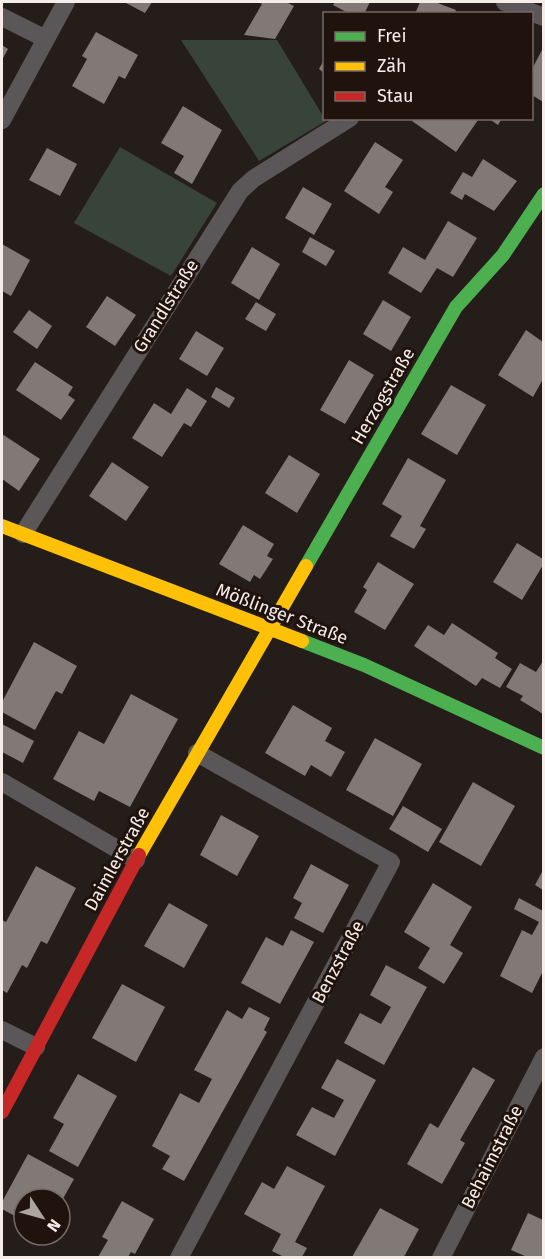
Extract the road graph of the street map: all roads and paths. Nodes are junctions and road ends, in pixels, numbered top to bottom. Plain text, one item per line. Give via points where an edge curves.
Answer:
1 (66, 2) edge
2 (510, 7) edge
3 (526, 12) edge
4 (2, 17) edge
5 (46, 39) junction
6 (2, 120) edge
7 (347, 120) edge
8 (543, 194) edge
9 (2, 526) edge
10 (23, 534) junction
11 (272, 629) junction
12 (543, 748) edge
13 (197, 753) junction
14 (2, 782) edge
15 (136, 860) junction
16 (2, 1029) edge
17 (36, 1047) junction
18 (543, 1057) edge
19 (2, 1112) edge
20 (179, 1257) edge
21 (441, 1257) edge

1 - 5 street
2 - 3 street
4 - 5 street
5 - 6 street
7 - 10 street, Grandlstraße via 240,190
8 - 11 street, Herzogstraße via 503,255 456,307
9 - 10 street, Mößlinger Straße
10 - 11 street, Mößlinger Straße
11 - 12 street, Mößlinger Straße via 364,665
11 - 13 street, Daimlerstraße
13 - 15 street, Daimlerstraße
13 - 20 street, Benzstraße via 391,862
14 - 15 street
15 - 17 street, Daimlerstraße
16 - 17 street
17 - 19 street, Daimlerstraße
18 - 21 street, Behaimstraße

